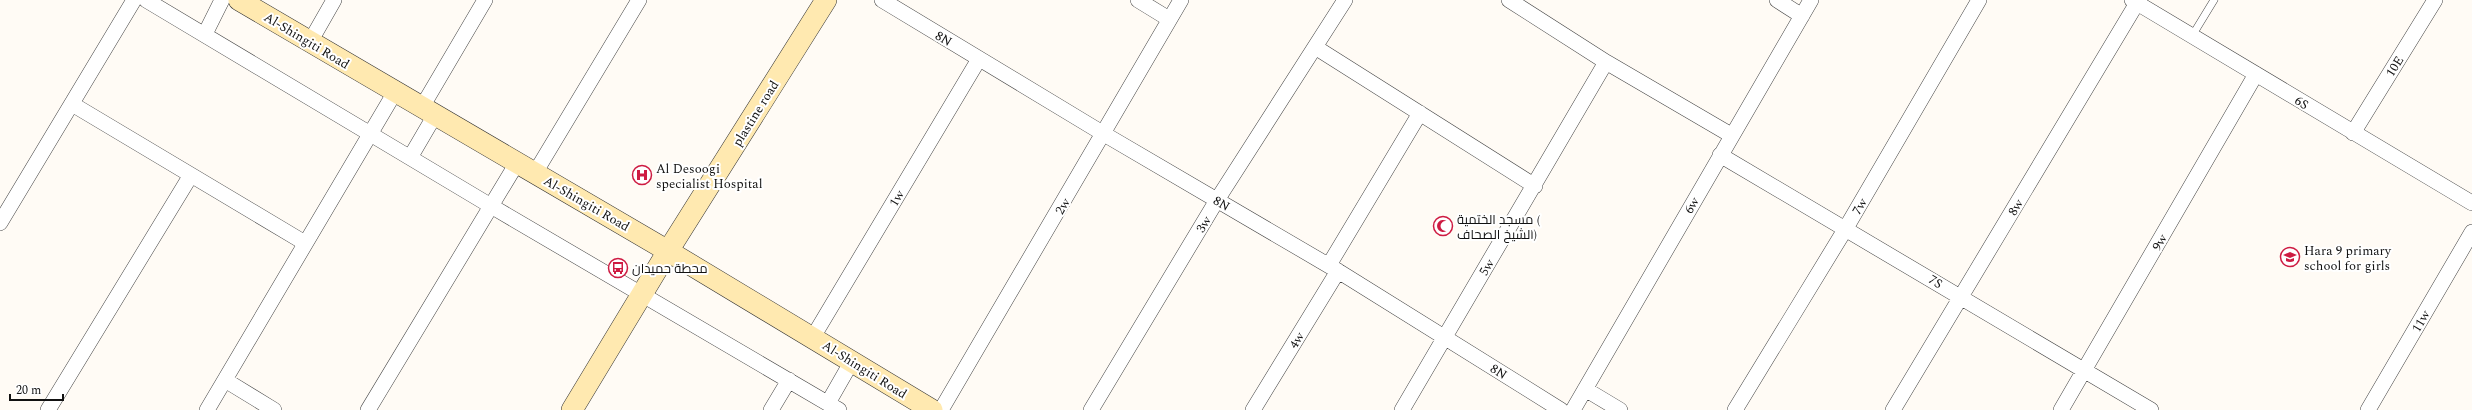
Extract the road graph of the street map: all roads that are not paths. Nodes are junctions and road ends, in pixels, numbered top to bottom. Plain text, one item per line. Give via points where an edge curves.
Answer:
1 (134, 0) edge
2 (146, 0) edge
3 (222, 0) edge
4 (239, 0) edge
5 (334, 0) edge
6 (485, 0) edge
7 (639, 0) edge
8 (826, 0) edge
9 (882, 0) edge
10 (1138, 0) edge
11 (1181, 0) edge
12 (1345, 0) edge
13 (1509, 0) edge
14 (1777, 0) edge
15 (1811, 0) edge
16 (1980, 0) edge
17 (2214, 0) edge
18 (2436, 0) edge
19 (2134, 2) edge
20 (1802, 16) junction
21 (1169, 19) junction
22 (205, 34) junction
23 (2192, 36) junction
24 (310, 42) junction
25 (1315, 47) junction
26 (979, 59) junction
27 (1606, 62) junction
28 (2256, 74) junction
29 (395, 92) junction
30 (72, 104) junction
31 (429, 111) junction
32 (1420, 113) junction
33 (371, 132) junction
34 (2353, 133) junction
35 (1104, 134) junction
36 (1731, 135) junction
37 (1720, 155) junction
38 (411, 156) junction
39 (516, 163) junction
40 (535, 173) junction
41 (191, 175) junction
42 (1535, 186) junction
43 (1217, 200) junction
44 (2472, 204) edge
45 (491, 206) junction
46 (0, 223) edge
47 (1846, 228) junction
48 (2472, 232) edge
49 (305, 243) junction
50 (668, 251) junction
51 (1333, 268) junction
52 (642, 294) junction
53 (1961, 296) junction
54 (1444, 336) junction
55 (813, 337) junction
56 (852, 361) junction
57 (2086, 370) junction
58 (225, 380) junction
59 (789, 380) junction
60 (1585, 389) junction
61 (833, 407) edge
62 (48, 410) edge
63 (207, 410) edge
64 (274, 410) edge
65 (368, 410) edge
66 (572, 410) edge
67 (771, 410) edge
68 (932, 410) edge
69 (941, 410) edge
70 (1091, 410) edge
71 (1253, 410) edge
72 (1402, 410) edge
73 (1561, 410) edge
74 (1573, 410) edge
75 (1620, 410) edge
76 (1735, 410) edge
77 (1893, 410) edge
78 (2061, 410) edge
79 (2151, 410) edge
80 (2368, 410) edge

1 - 30 street
2 - 22 street
3 - 22 street
4 - 24 street, Al-Shingiti Road
5 - 24 street
6 - 31 street
7 - 40 street
8 - 50 street, plastine road
9 - 26 street, 8N
10 - 21 street
11 - 21 street, 2w
12 - 25 street, 3w
13 - 27 street
14 - 20 street
15 - 20 street, 6w
16 - 47 street, 7w
17 - 23 lane
18 - 34 street, 10E
19 - 23 street, 6S
19 - 53 street, 8w
20 - 36 street, 6w
21 - 35 street, 2w
22 - 33 street
23 - 28 street, 6S
24 - 29 street, Al-Shingiti Road
25 - 32 street
25 - 43 street, 3w
26 - 35 street, 8N
26 - 55 street, 1w
27 - 36 street
27 - 42 street, 5w
28 - 34 street, 6S
28 - 57 street, 9w
29 - 31 street, Al-Shingiti Road
29 - 33 street
30 - 41 street
30 - 46 street
31 - 38 street
31 - 39 street, Al-Shingiti Road
32 - 42 street
32 - 51 street, 4w
33 - 38 street
33 - 49 street
34 - 44 street, 6S
35 - 43 street, 8N
35 - 69 street, 2w
36 - 37 street, 6w
37 - 47 street, 7S
37 - 60 street, 6w
38 - 45 street
39 - 40 street, Al-Shingiti Road
39 - 45 street
40 - 50 street, Al-Shingiti Road
41 - 49 street
41 - 62 street
42 - 54 street, 5w
43 - 51 street, 8N
43 - 70 street, 3w
45 - 52 street
45 - 65 street
47 - 53 street, 7S
47 - 76 street, 7w
48 - 80 street, 11w
49 - 58 street
50 - 52 street, plastine road
50 - 55 street, Al-Shingiti Road
51 - 54 street, 8N
51 - 71 street, 4w
52 - 59 street
52 - 66 street, plastine road
53 - 57 street, 7S
53 - 77 street, 8w
54 - 72 street, 5w
54 - 73 street, 8N
55 - 56 street, Al-Shingiti Road
56 - 61 street
56 - 68 street, Al-Shingiti Road
57 - 78 street, 9w
57 - 79 street, 7S
58 - 63 street
58 - 64 street
59 - 61 street
59 - 67 street
60 - 74 street, 6w
60 - 75 street

